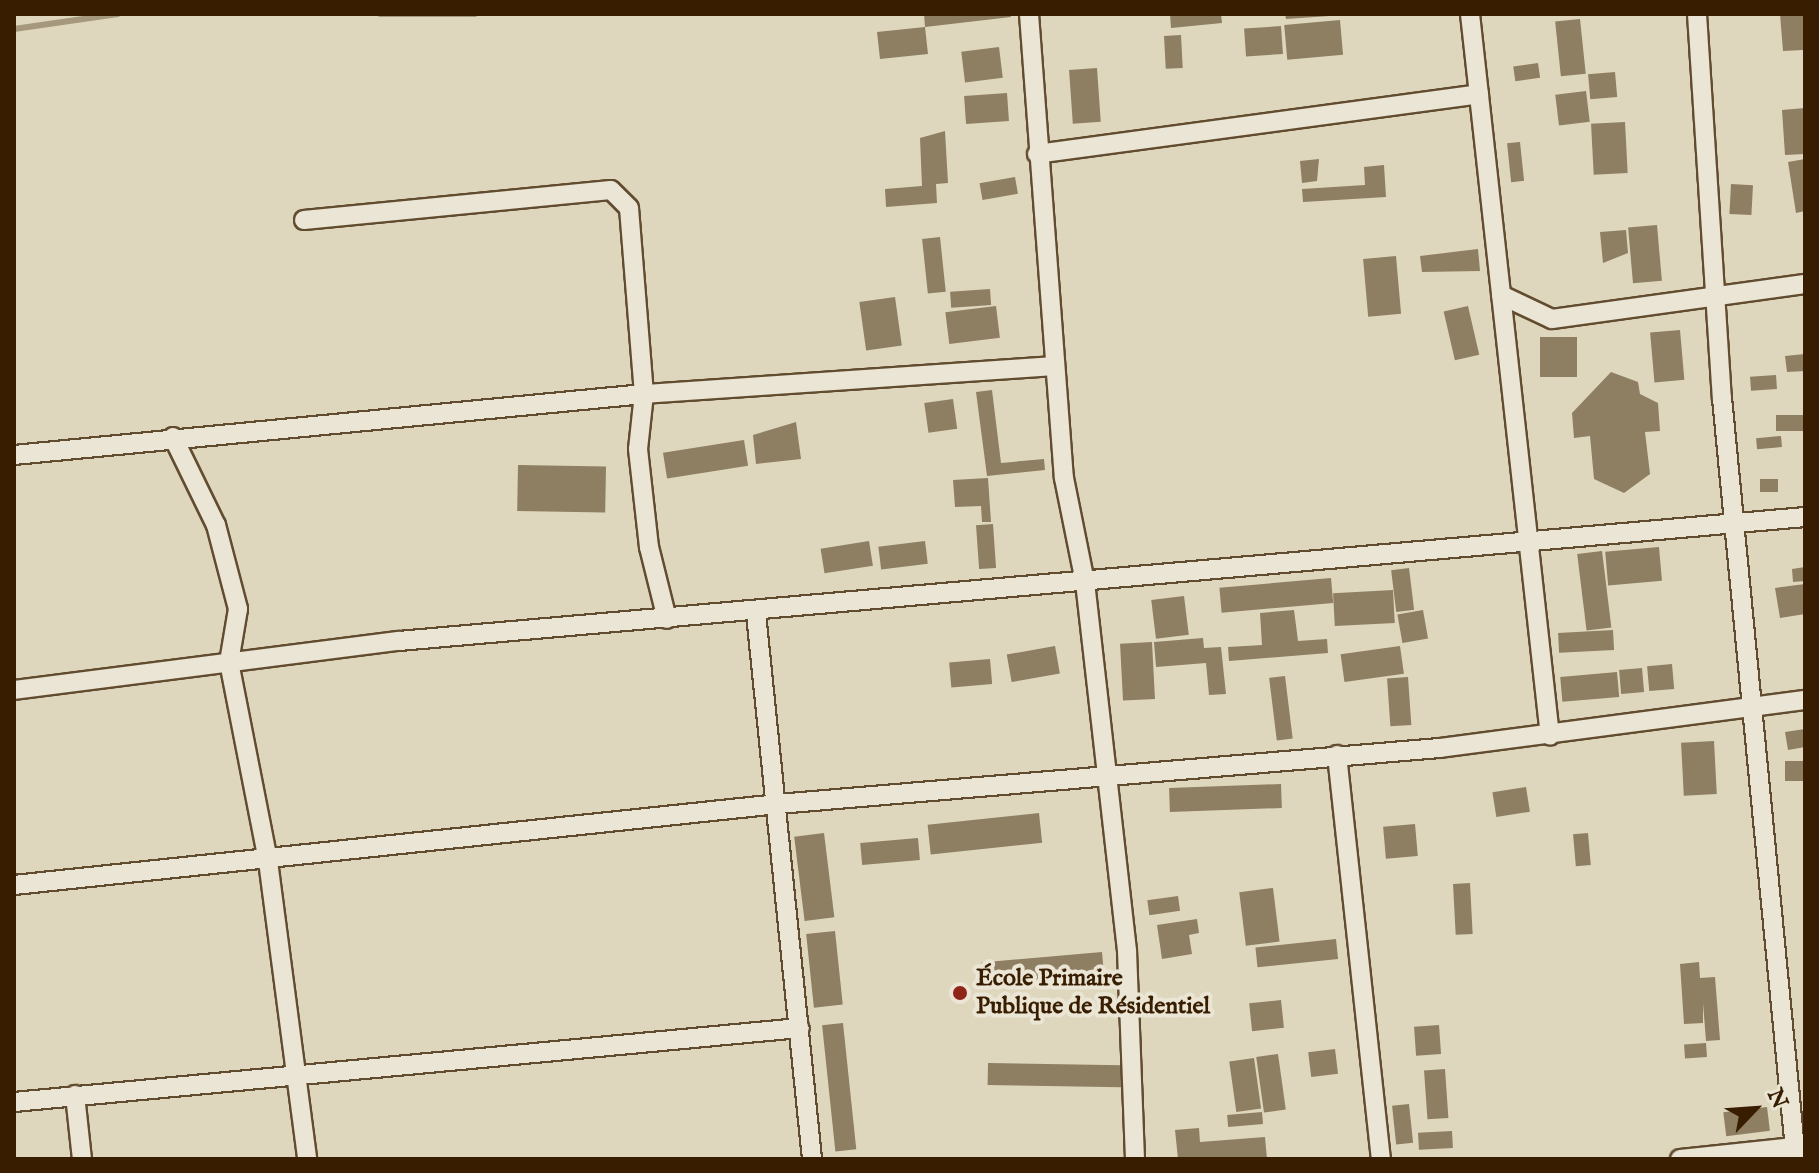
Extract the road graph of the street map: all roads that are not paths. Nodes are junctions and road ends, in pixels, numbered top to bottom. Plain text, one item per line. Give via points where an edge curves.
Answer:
1 (1029, 14) edge
2 (1470, 14) edge
3 (1697, 14) edge
4 (1479, 94) junction
5 (1037, 154) junction
6 (304, 220) dead end
7 (1805, 284) edge
8 (1714, 294) junction
9 (1501, 295) junction
10 (1053, 366) junction
11 (644, 394) junction
12 (173, 437) junction
13 (14, 455) edge
14 (1805, 517) edge
15 (1733, 525) junction
16 (1528, 539) junction
17 (1085, 582) junction
18 (756, 614) junction
19 (667, 619) junction
20 (229, 662) junction
21 (14, 690) edge
22 (1805, 700) edge
23 (1752, 705) junction
24 (1550, 736) junction
25 (1337, 755) junction
26 (1108, 776) junction
27 (778, 804) junction
28 (268, 861) junction
29 (14, 885) edge
30 (800, 1028) junction
31 (296, 1071) junction
32 (75, 1095) junction
33 (14, 1102) edge
34 (1799, 1151) edge
35 (82, 1159) edge
36 (307, 1159) edge
37 (812, 1159) edge
38 (1135, 1159) edge
39 (1381, 1159) edge
40 (1680, 1159) edge

1 - 5 street
2 - 4 street
3 - 8 street
4 - 5 street
4 - 9 street
5 - 10 street
6 - 11 street via 611,190 629,208 634,228
7 - 8 street
8 - 9 street via 1552,319
8 - 15 street
9 - 16 street
10 - 11 street
10 - 17 street
11 - 12 street
11 - 19 street via 638,449 649,547
12 - 13 street
12 - 20 street via 216,525 238,609
14 - 15 street
15 - 16 street
15 - 23 street
16 - 17 street
16 - 24 street
17 - 18 street
17 - 26 street
18 - 19 street
18 - 27 street
19 - 20 street
20 - 21 street
20 - 28 street
22 - 23 street
23 - 24 street
23 - 34 street
24 - 25 street
25 - 26 street
25 - 39 street
26 - 27 street
26 - 38 street via 1127,951
27 - 28 street
27 - 30 street
28 - 29 street
28 - 31 street
30 - 31 street
30 - 37 street
31 - 32 street
31 - 36 street
32 - 33 street
32 - 35 street
34 - 40 street

